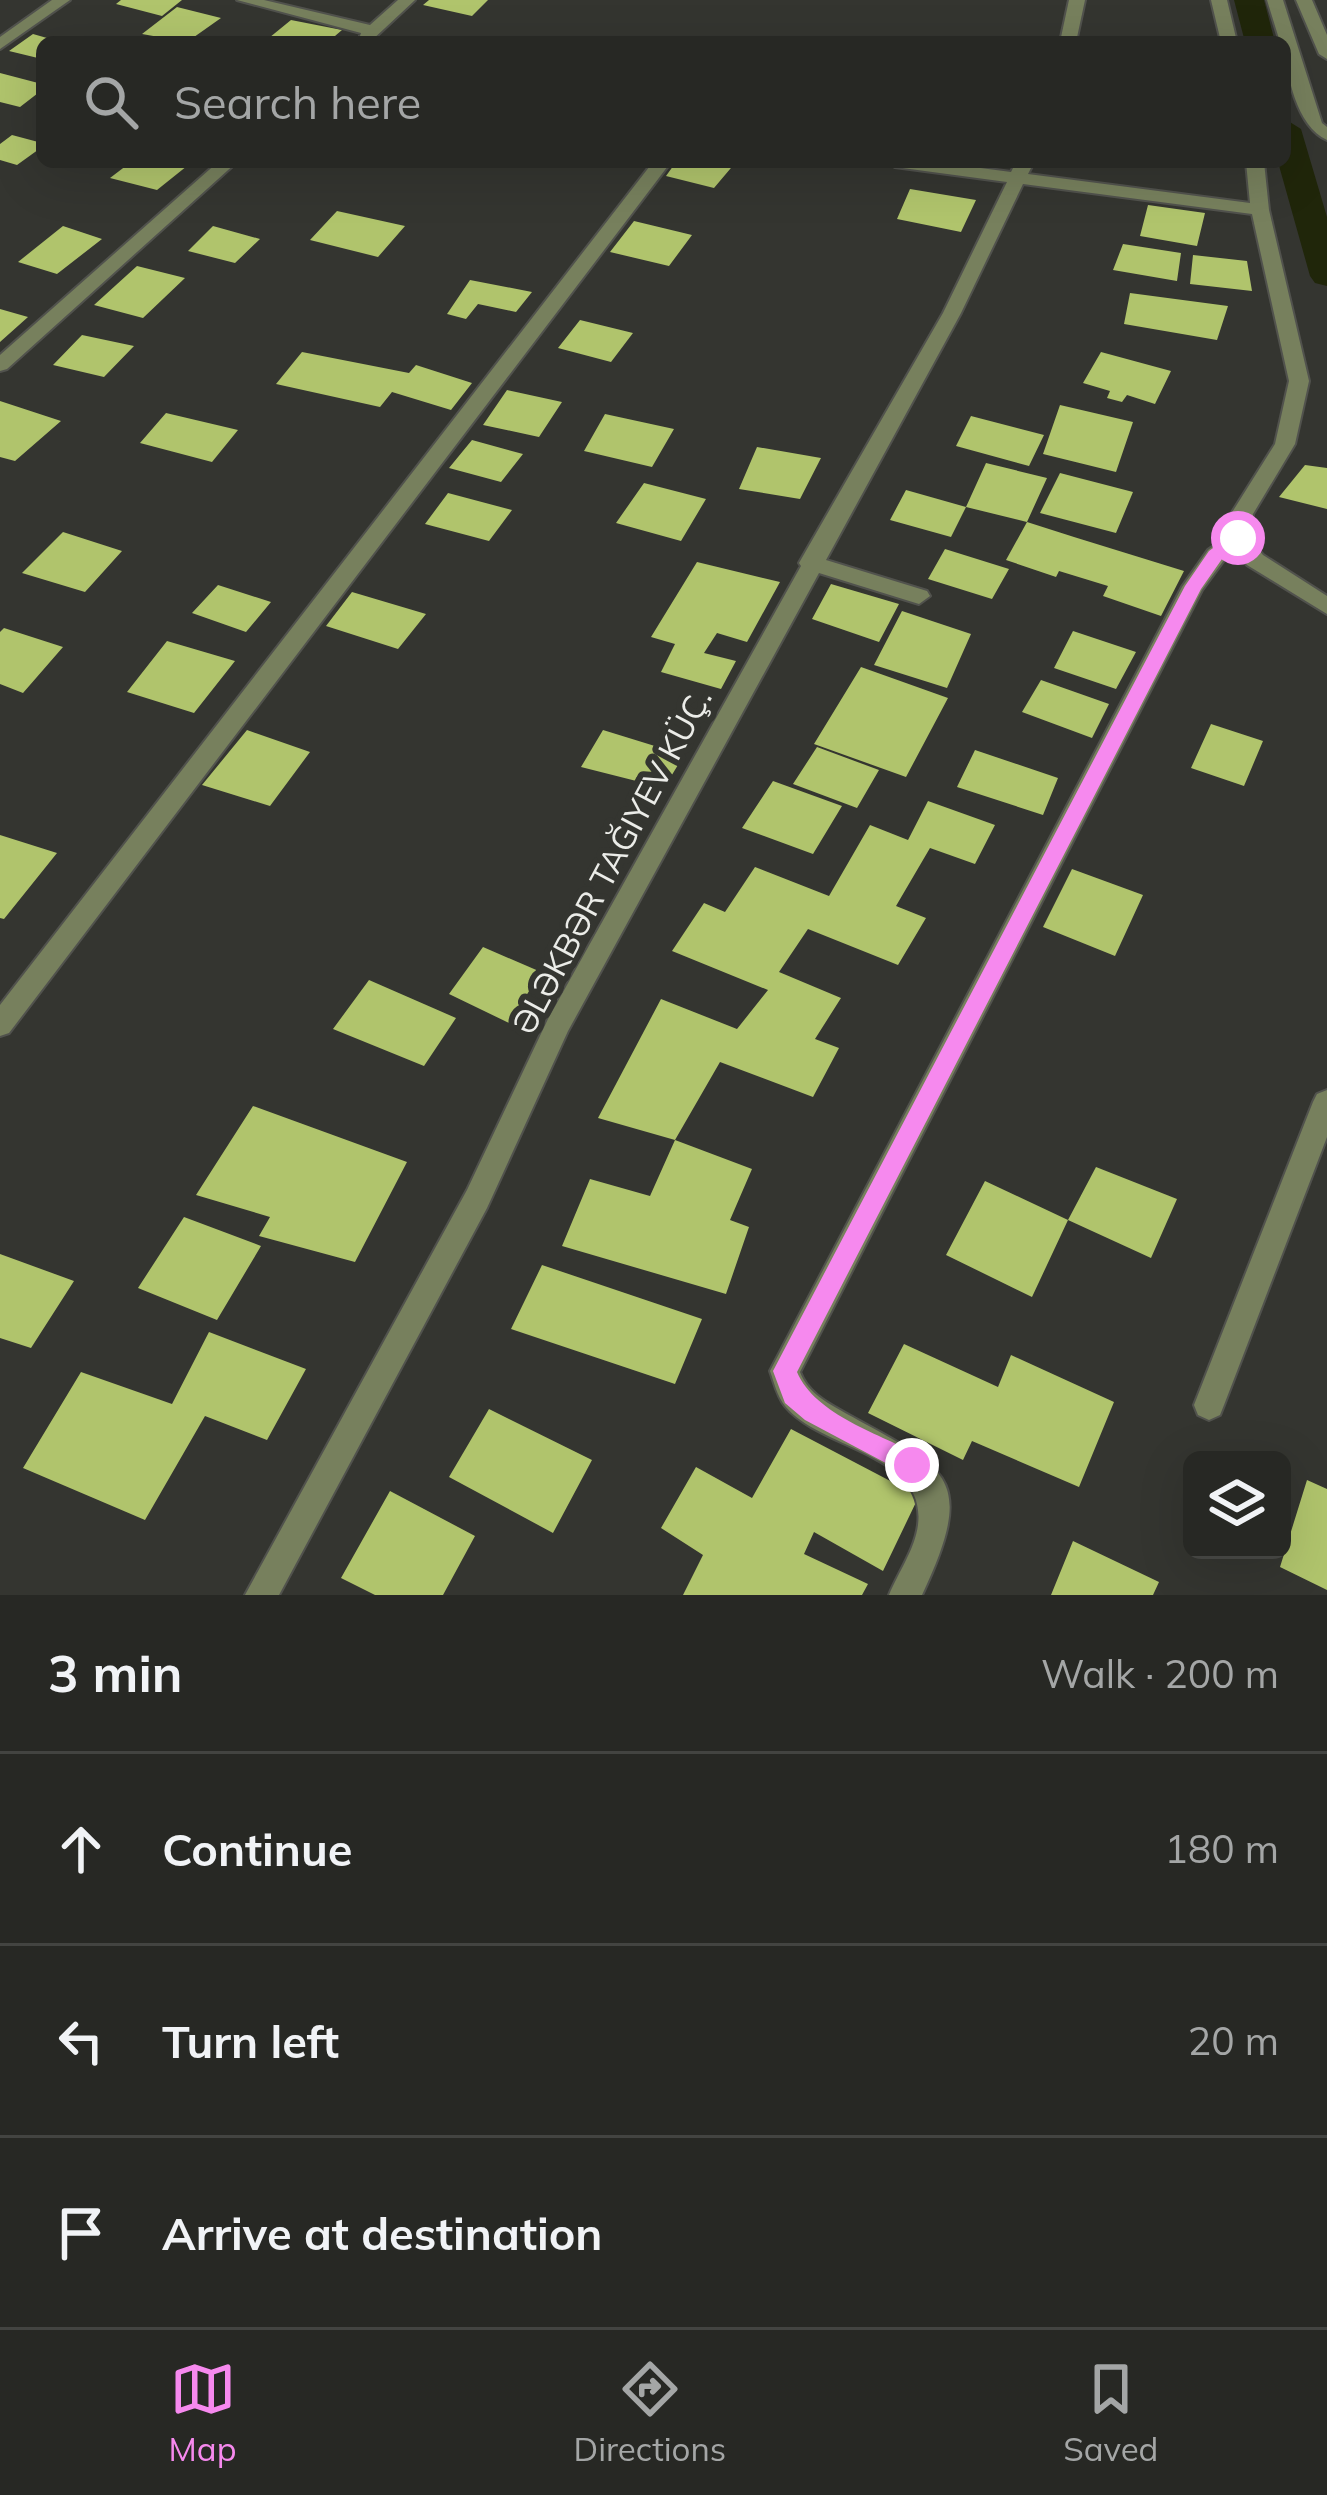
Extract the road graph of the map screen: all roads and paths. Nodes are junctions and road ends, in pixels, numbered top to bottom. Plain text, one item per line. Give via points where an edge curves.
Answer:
1 (62, 0) edge
2 (244, 0) edge
3 (407, 0) edge
4 (1078, 0) edge
5 (1219, 0) edge
6 (1275, 0) edge
7 (1304, 0) edge
8 (367, 36) edge
9 (1069, 36) edge
10 (1228, 36) edge
11 (1286, 36) edge
12 (0, 44) edge
13 (1291, 51) edge
14 (1327, 54) edge
15 (1327, 135) edge
16 (221, 168) edge
17 (657, 168) edge
18 (979, 168) edge
19 (1256, 168) edge
20 (1021, 171) edge
21 (1260, 211) junction
22 (0, 365) edge
23 (1238, 538) junction
24 (810, 563) junction
25 (920, 596) dead end
26 (1327, 606) edge
27 (0, 1025) edge
28 (1327, 1102) edge
29 (1209, 1406) dead end
30 (261, 1595) edge
31 (905, 1595) edge

1 - 12 street
2 - 8 street
3 - 8 street
4 - 9 street
5 - 10 street
6 - 11 street
7 - 14 street
13 - 15 street via 1314,125
16 - 22 street
17 - 27 street
18 - 20 street
19 - 21 street
20 - 21 street
20 - 24 street via 952,313
21 - 23 street via 1299,381 1285,444 1242,514
23 - 26 street via 1256,560
23 - 31 street via 1193,586 785,1371 814,1412 912,1465 932,1490 935,1525
24 - 25 street
24 - 30 street
28 - 29 street

